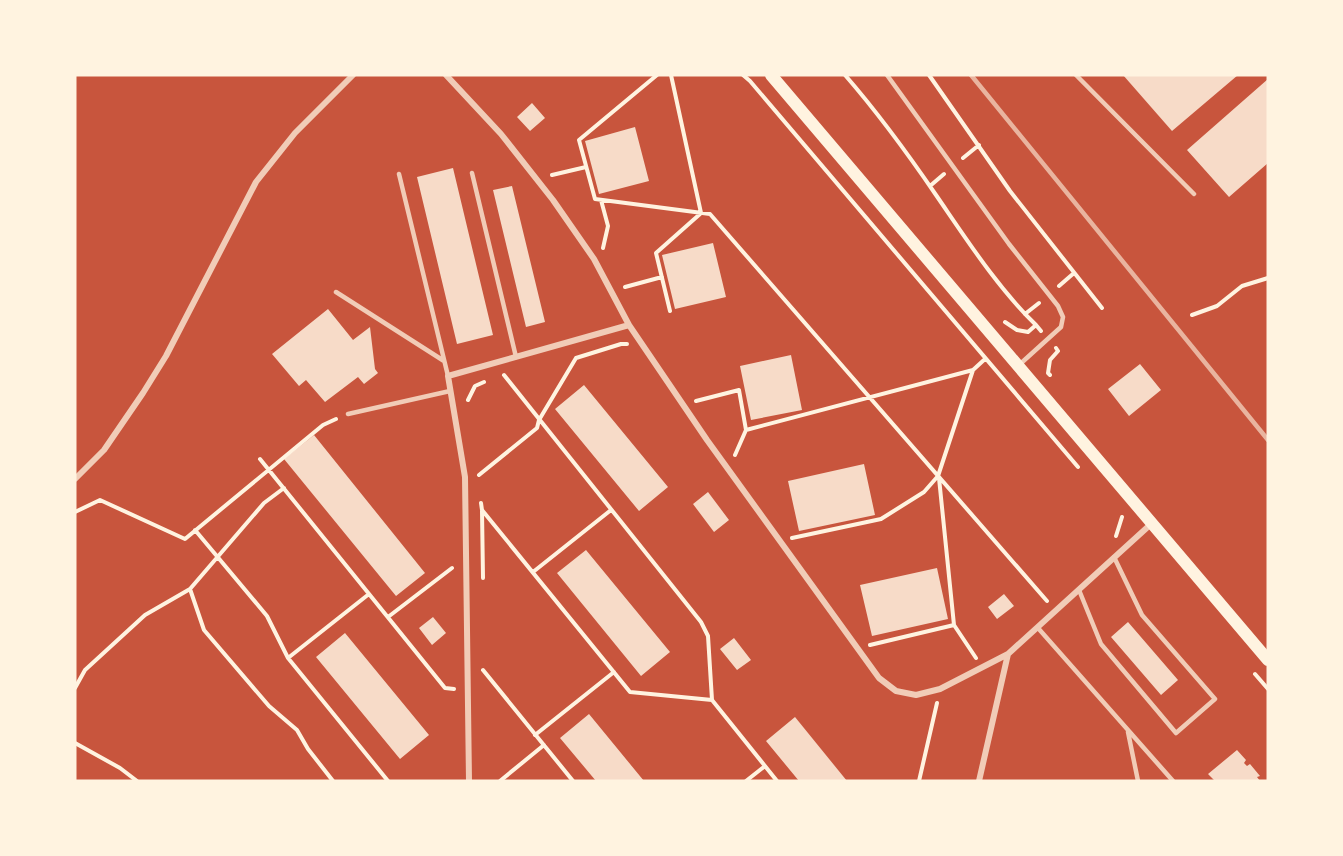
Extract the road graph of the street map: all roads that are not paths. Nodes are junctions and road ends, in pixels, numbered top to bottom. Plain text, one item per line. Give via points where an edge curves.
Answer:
1 (353, 75) edge
2 (446, 75) edge
3 (771, 75) edge
4 (887, 75) edge
5 (1076, 75) edge
6 (472, 173) dead end
7 (399, 174) dead end
8 (1194, 194) dead end
9 (336, 292) dead end
10 (629, 325) junction
11 (516, 357) junction
12 (444, 361) junction
13 (1019, 365) junction
14 (448, 376) junction
15 (450, 391) junction
16 (348, 414) road end
17 (75, 479) edge
18 (1150, 524) junction
19 (1114, 557) junction
20 (1079, 590) junction
21 (1038, 628) junction
22 (1008, 654) junction
23 (1268, 660) edge
24 (1127, 730) junction
25 (469, 781) edge
26 (979, 781) edge
27 (1138, 781) edge
28 (1173, 781) edge

1 - 17 street via 295,133 256,182 166,356 104,450
2 - 10 street via 501,134 553,200 594,259
3 - 13 main road
4 - 13 lane via 1063,316 1061,327
5 - 8 lane
6 - 11 lane
7 - 12 lane
9 - 12 lane
10 - 11 street
10 - 22 street via 879,678 896,691 916,695 940,689
11 - 14 street
12 - 14 lane
13 - 18 main road
14 - 15 street
15 - 16 lane
15 - 25 street via 465,477
18 - 19 street
18 - 23 main road
19 - 20 street
19 - 20 lane via 1142,615 1215,699 1176,733 1101,644
20 - 21 street
21 - 22 street
21 - 24 lane
22 - 26 street
24 - 27 lane
24 - 28 lane

